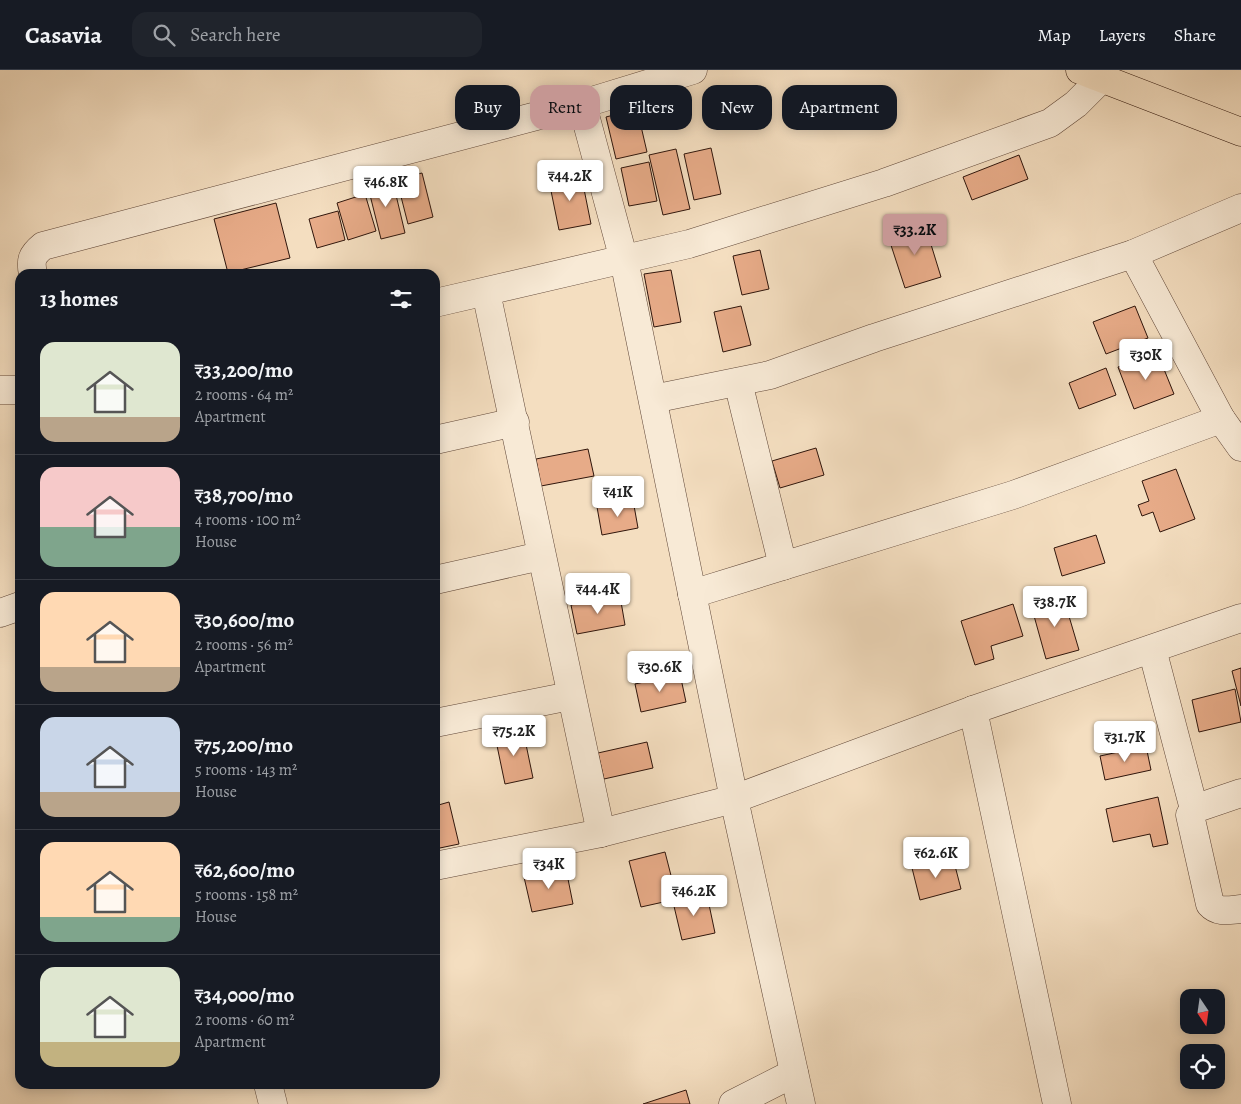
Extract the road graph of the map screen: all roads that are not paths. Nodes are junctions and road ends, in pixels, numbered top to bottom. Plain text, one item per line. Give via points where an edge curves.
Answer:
1 (693, 70) edge
2 (1091, 74) edge
3 (600, 98) edge
4 (530, 118) edge
5 (589, 130) edge
6 (1241, 132) edge
7 (1241, 208) edge
8 (1133, 254) junction
9 (624, 260) junction
10 (32, 269) edge
11 (486, 292) junction
12 (440, 302) edge
13 (738, 382) junction
14 (0, 390) edge
15 (15, 390) edge
16 (653, 399) junction
17 (1221, 418) junction
18 (515, 422) junction
19 (440, 439) edge
20 (1241, 447) edge
21 (541, 556) junction
22 (783, 566) junction
23 (440, 579) edge
24 (692, 594) junction
25 (15, 608) edge
26 (0, 613) edge
27 (1241, 618) edge
28 (1152, 649) junction
29 (570, 696) junction
30 (973, 710) junction
31 (440, 722) edge
32 (1241, 793) edge
33 (734, 799) junction
34 (1194, 809) junction
35 (601, 833) junction
36 (440, 865) edge
37 (1241, 909) edge
38 (794, 1073) junction
39 (269, 1089) edge
40 (273, 1104) edge
41 (733, 1104) edge
42 (801, 1104) edge
43 (1057, 1104) edge

1 - 3 street
2 - 6 main road
2 - 9 street via 1076,104 1050,123 884,183 689,244
4 - 10 street via 43,246 34,253
5 - 9 street
7 - 8 street
8 - 13 street via 770,375
8 - 17 street
9 - 11 street
9 - 16 street
11 - 12 street
11 - 18 street
13 - 16 street
13 - 22 street
14 - 15 street
16 - 24 street
17 - 20 street
17 - 22 street via 1013,495
18 - 19 street
18 - 21 street
21 - 23 street
21 - 29 street
22 - 24 street
24 - 33 street
25 - 26 street
27 - 28 street
28 - 30 street
28 - 34 street
29 - 31 street
29 - 35 street
30 - 33 street
30 - 43 street
32 - 34 street
33 - 35 street
33 - 38 street
34 - 37 street via 1190,815 1210,904 1214,909
35 - 36 street
38 - 41 street
38 - 42 street
39 - 40 street

